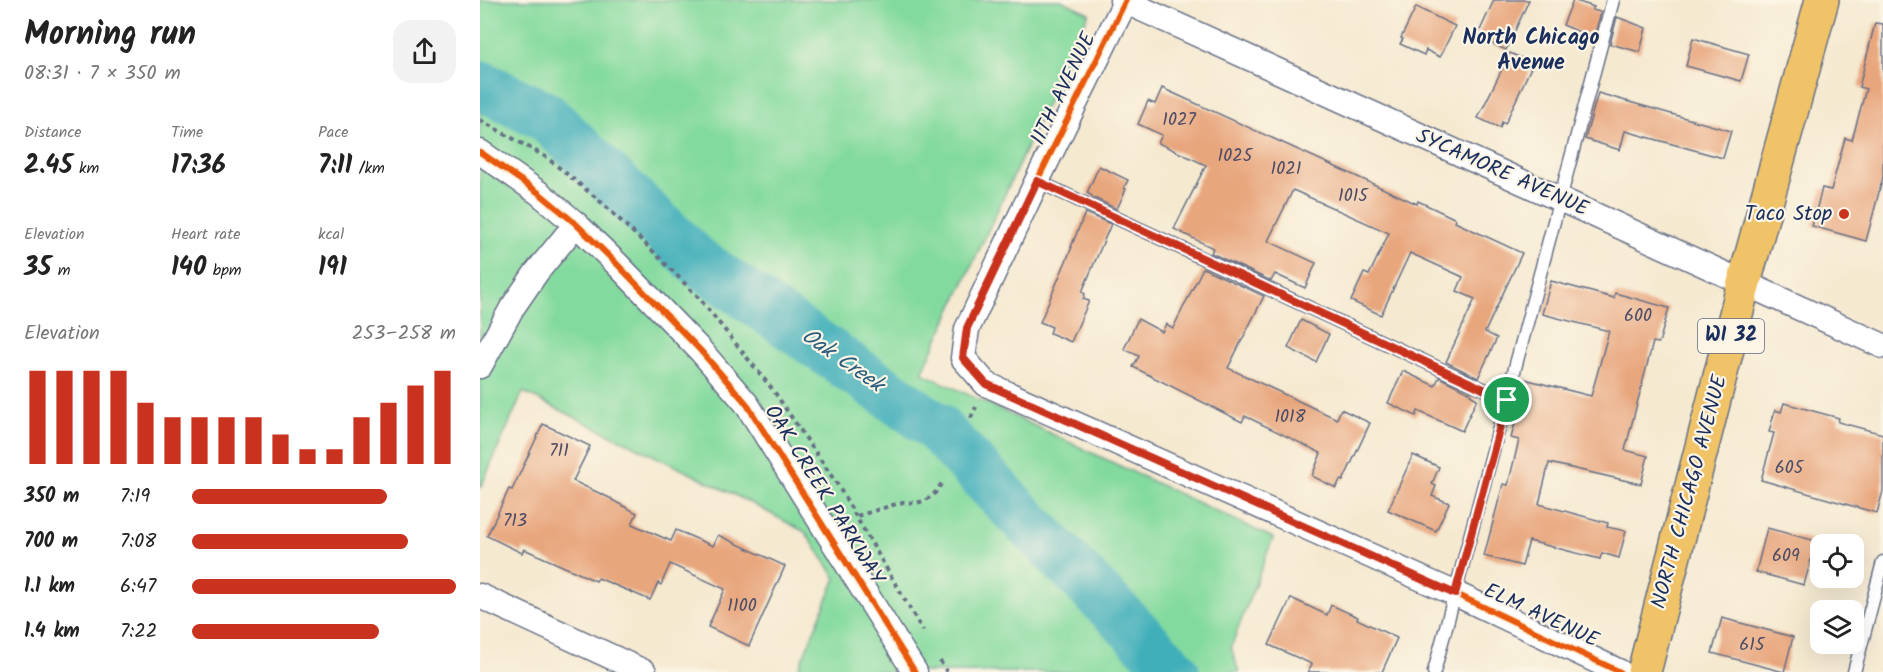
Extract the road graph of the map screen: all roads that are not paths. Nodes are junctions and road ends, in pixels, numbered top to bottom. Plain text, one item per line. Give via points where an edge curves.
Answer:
1 (1124, 0) edge
2 (1613, 0) edge
3 (1822, 0) edge
4 (480, 152) edge
5 (1037, 181) junction
6 (1561, 200) junction
7 (576, 224) junction
8 (1744, 283) junction
9 (1883, 346) edge
10 (963, 358) joint
11 (480, 366) edge
12 (1507, 400) junction
13 (1883, 562) edge
14 (1455, 594) junction
15 (480, 596) edge
16 (644, 672) edge
17 (915, 672) edge
18 (1434, 672) edge
19 (1620, 672) edge
20 (1644, 672) edge
21 (1854, 672) edge

1 - 5 street, 11TH AVENUE
1 - 6 street, SYCAMORE AVENUE
2 - 6 lane
3 - 8 main road, NORTH CHICAGO AVENUE / WI 32
4 - 7 street, OAK CREEK PARKWAY
5 - 10 street, 11TH AVENUE via 967,328
5 - 12 lane
6 - 8 street, SYCAMORE AVENUE
6 - 12 lane
7 - 11 street via 524,290
7 - 17 street, OAK CREEK PARKWAY via 746,403
8 - 9 street, SYCAMORE AVENUE
8 - 20 main road, NORTH CHICAGO AVENUE / WI 32
10 - 14 street, ELM AVENUE via 986,384
12 - 14 lane
13 - 21 lane
14 - 18 lane
14 - 19 street, ELM AVENUE
15 - 16 street

